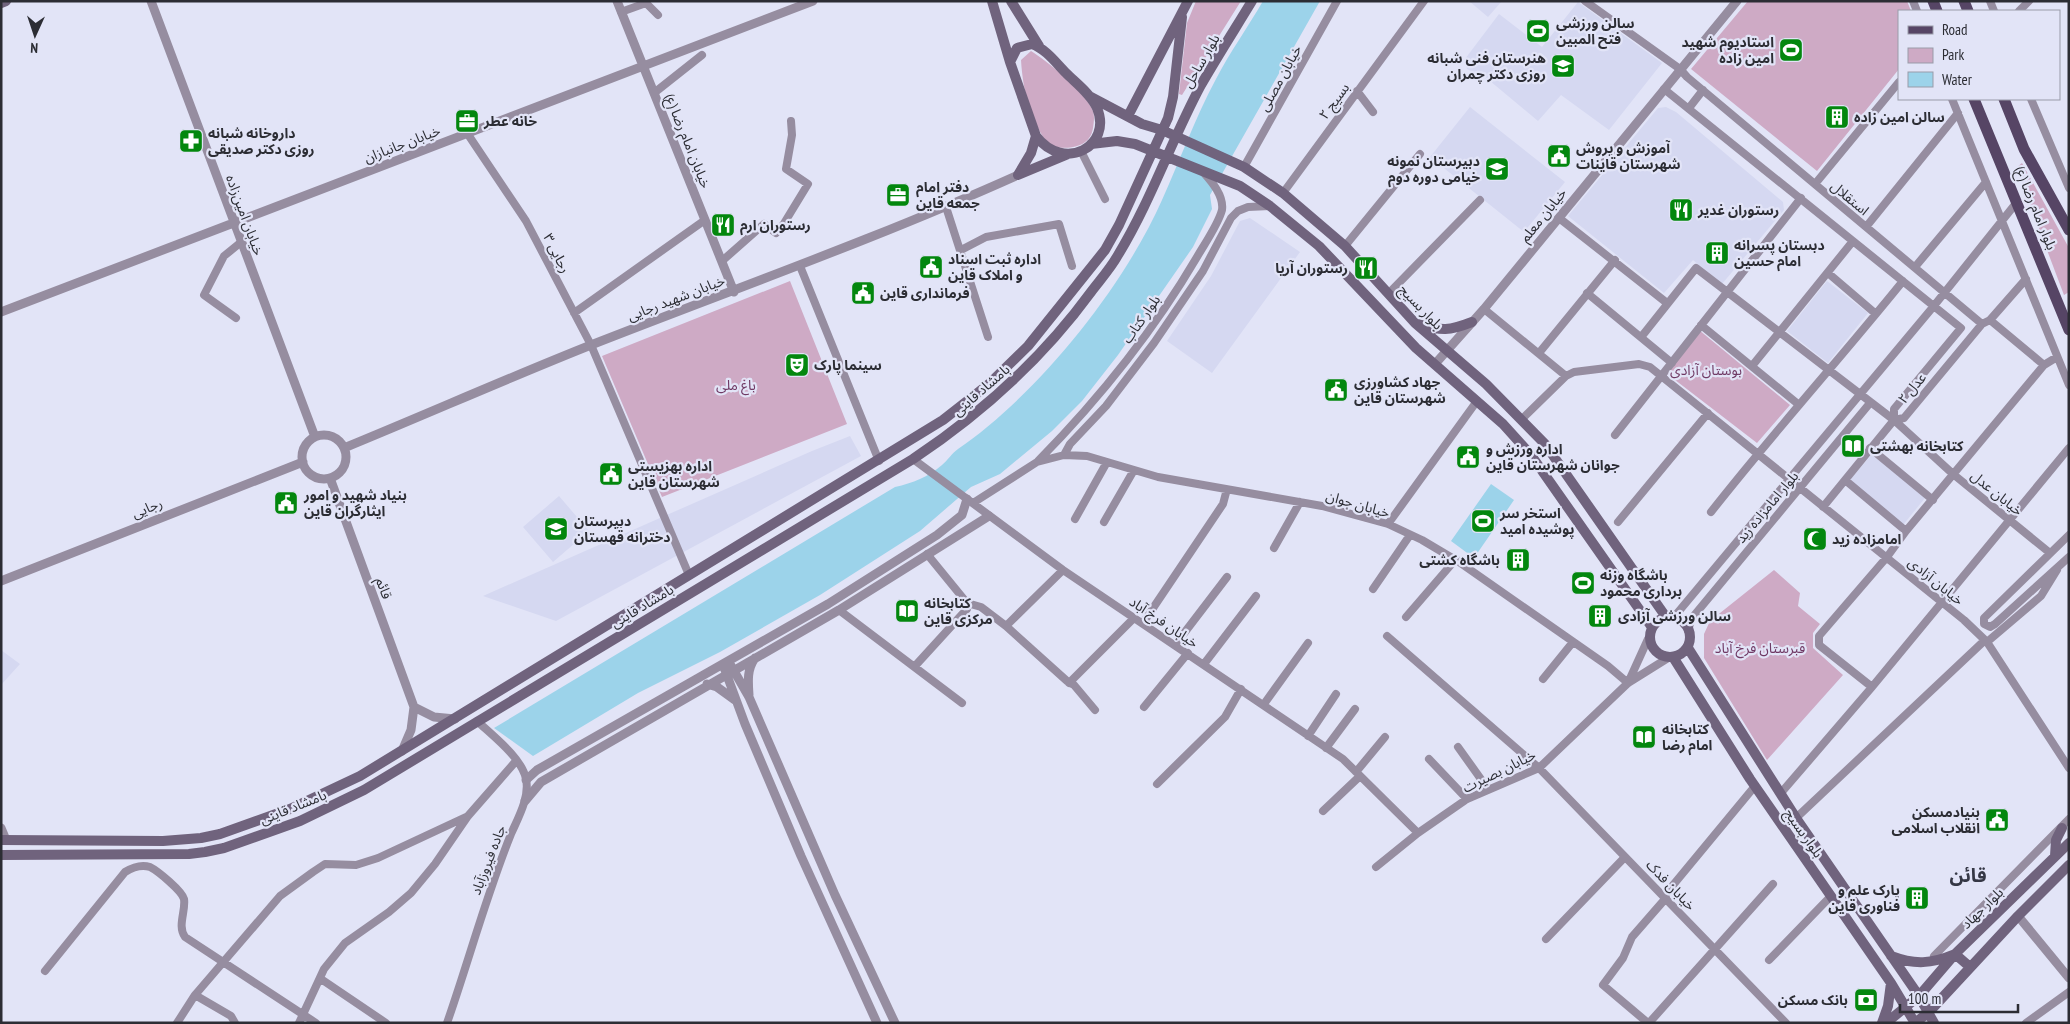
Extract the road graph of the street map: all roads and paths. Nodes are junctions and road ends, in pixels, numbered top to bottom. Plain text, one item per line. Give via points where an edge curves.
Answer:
1 (6, 1) edge
2 (151, 1) edge
3 (617, 1) edge
4 (813, 1) edge
5 (992, 1) edge
6 (1010, 1) edge
7 (1188, 1) edge
8 (1252, 1) edge
9 (1337, 1) edge
10 (1424, 1) edge
11 (1585, 1) edge
12 (1737, 1) edge
13 (2029, 1) edge
14 (1, 3) edge
15 (2020, 10) edge
16 (621, 12) junction
17 (658, 15) dead end
18 (1182, 17) junction
19 (1039, 46) junction
20 (702, 56) dead end
21 (1010, 62) junction
22 (644, 66) junction
23 (1680, 69) junction
24 (1898, 83) edge
25 (1664, 89) junction
26 (1703, 90) junction
27 (1357, 91) junction
28 (654, 93) junction
29 (1089, 96) junction
30 (1952, 100) edge
31 (1974, 100) edge
32 (2004, 100) edge
33 (2031, 100) edge
34 (1689, 108) junction
35 (1373, 112) dead end
36 (1958, 113) junction
37 (1128, 116) junction
38 (791, 121) dead end
39 (1162, 130) junction
40 (467, 133) junction
41 (1036, 136) junction
42 (1176, 137) junction
43 (1091, 144) junction
44 (1081, 151) junction
45 (1152, 152) junction
46 (1420, 154) dead end
47 (1068, 155) junction
48 (1168, 159) junction
49 (1244, 167) junction
50 (1204, 173) junction
51 (1018, 174) junction
52 (1986, 182) junction
53 (1814, 184) junction
54 (2069, 188) edge
55 (1283, 193) junction
56 (1801, 198) junction
57 (1105, 199) dead end
58 (1480, 200) dead end
59 (2017, 202) junction
60 (1270, 206) junction
61 (946, 207) junction
62 (1218, 218) junction
63 (1559, 218) junction
64 (705, 220) junction
65 (2002, 221) junction
66 (234, 223) junction
67 (1227, 224) junction
68 (1119, 225) junction
69 (1866, 227) junction
70 (2069, 230) edge
71 (1131, 232) junction
72 (1853, 241) junction
73 (240, 243) junction
74 (1346, 246) junction
75 (961, 250) junction
76 (1615, 260) junction
77 (722, 262) junction
78 (800, 266) junction
79 (1072, 266) dead end
80 (1914, 267) junction
81 (1828, 273) junction
82 (2026, 279) junction
83 (1903, 281) junction
84 (1728, 291) junction
85 (734, 292) junction
86 (1389, 293) junction
87 (1587, 293) junction
88 (1944, 293) junction
89 (1668, 303) junction
90 (1933, 307) junction
91 (1484, 309) junction
92 (1, 312) edge
93 (574, 313) junction
94 (1876, 314) junction
95 (236, 318) dead end
96 (1990, 320) junction
97 (1472, 322) junction
98 (1415, 324) junction
99 (1982, 324) junction
100 (1701, 325) junction
101 (2069, 330) edge
102 (1780, 332) junction
103 (1642, 336) junction
104 (988, 338) dead end
105 (591, 345) junction
106 (1446, 351) junction
107 (1539, 353) junction
108 (2057, 357) junction
109 (1672, 363) junction
110 (1435, 364) junction
111 (2044, 365) junction
112 (1752, 366) junction
113 (1828, 371) junction
114 (1566, 376) junction
115 (1662, 376) junction
116 (2069, 385) edge
117 (1860, 395) junction
118 (1477, 401) junction
119 (1870, 403) junction
120 (1798, 404) junction
121 (1708, 413) junction
122 (1522, 419) junction
123 (1894, 420) junction
124 (1615, 435) dead end
125 (315, 437) junction
126 (344, 448) junction
127 (1870, 448) junction
128 (2069, 448) edge
129 (1758, 453) junction
130 (1064, 455) junction
131 (913, 459) junction
132 (879, 461) junction
133 (303, 462) junction
134 (1037, 462) junction
135 (1107, 462) junction
136 (1134, 470) junction
137 (1953, 474) junction
138 (330, 478) junction
139 (1789, 480) junction
140 (1844, 480) junction
141 (1799, 488) junction
142 (1227, 489) junction
143 (1933, 500) junction
144 (970, 501) junction
145 (1300, 502) junction
146 (1823, 507) junction
147 (1711, 512) dead end
148 (989, 516) junction
149 (1075, 519) dead end
150 (2010, 519) junction
151 (1104, 522) dead end
152 (1618, 522) dead end
153 (1388, 524) junction
154 (1906, 531) junction
155 (1410, 535) junction
156 (2069, 535) edge
157 (1274, 548) dead end
158 (2050, 553) junction
159 (927, 554) junction
160 (1887, 557) junction
161 (2069, 557) edge
162 (1456, 559) junction
163 (2059, 566) junction
164 (1064, 570) junction
165 (689, 575) junction
166 (1227, 577) dead end
167 (1, 581) edge
168 (1373, 589) dead end
169 (1256, 596) dead end
170 (1940, 602) junction
171 (967, 603) junction
172 (839, 610) junction
173 (1406, 617) dead end
174 (1670, 617) junction
175 (1134, 618) junction
176 (616, 620) junction
177 (1143, 624) junction
178 (1006, 626) junction
179 (1651, 626) junction
180 (1688, 630) junction
181 (624, 633) junction
182 (1387, 636) dead end
183 (1648, 639) junction
184 (1986, 641) junction
185 (1573, 642) junction
186 (1308, 643) dead end
187 (1176, 645) junction
188 (1688, 648) junction
189 (1188, 653) junction
190 (1671, 657) junction
191 (755, 658) junction
192 (726, 662) junction
193 (1204, 664) junction
194 (915, 666) junction
195 (730, 671) junction
196 (1543, 679) dead end
197 (1069, 683) junction
198 (1628, 683) junction
199 (707, 684) junction
200 (1872, 687) junction
201 (1242, 688) junction
202 (1336, 694) dead end
203 (749, 698) junction
204 (736, 700) junction
205 (962, 703) dead end
206 (1264, 704) junction
207 (1144, 706) dead end
208 (414, 707) junction
209 (1354, 708) dead end
210 (1095, 710) dead end
211 (455, 719) junction
212 (477, 722) junction
213 (1308, 736) junction
214 (1385, 737) dead end
215 (1458, 747) dead end
216 (1326, 748) junction
217 (402, 751) junction
218 (1429, 759) dead end
219 (516, 761) junction
220 (1539, 768) junction
221 (2069, 768) edge
222 (1358, 774) junction
223 (526, 780) junction
224 (1157, 784) dead end
225 (1755, 786) junction
226 (1488, 789) junction
227 (1781, 793) junction
228 (1467, 799) junction
229 (525, 801) junction
230 (1323, 811) dead end
231 (468, 816) junction
232 (1796, 818) junction
233 (2069, 819) edge
234 (1, 828) edge
235 (2062, 828) junction
236 (1418, 833) junction
237 (4, 840) edge
238 (2069, 843) edge
239 (1, 855) edge
240 (2055, 856) junction
241 (1625, 857) junction
242 (1376, 867) dead end
243 (2068, 868) edge
244 (1773, 884) dead end
245 (1831, 896) junction
246 (1665, 897) junction
247 (2018, 916) junction
248 (1546, 939) dead end
249 (1716, 950) junction
250 (1955, 954) junction
251 (1891, 956) junction
252 (1934, 956) dead end
253 (1769, 960) dead end
254 (222, 963) junction
255 (1970, 968) junction
256 (45, 971) dead end
257 (2069, 978) edge
258 (321, 979) junction
259 (1891, 983) junction
260 (2069, 992) edge
261 (196, 995) junction
262 (1919, 996) junction
263 (1907, 1008) junction
264 (1929, 1012) junction
265 (303, 1014) junction
266 (1784, 1022) edge
267 (177, 1023) edge
268 (235, 1023) edge
269 (298, 1023) edge
270 (316, 1023) edge
271 (386, 1023) edge
272 (447, 1023) edge
273 (878, 1023) edge
274 (895, 1023) edge
275 (1648, 1023) edge
276 (1884, 1023) edge
277 (1915, 1023) edge
278 (1934, 1023) edge
279 (2026, 1023) edge

1 - 14 main road
2 - 66 street, خیابان امین‌زاده
3 - 16 street, خیابان امام رضا (ع)
4 - 22 street, خیابان جانبازان
5 - 21 main road
6 - 19 main road
7 - 18 main road, بلوار ساحل
8 - 42 main road, بلوار ساحل via 1201,85
9 - 49 street, خیابان مصلی
10 - 27 street, بسیج ۲
11 - 23 street, استقلال
12 - 23 street, خیابان معلم
13 - 15 street
16 - 17 street via 646,3
16 - 22 street, خیابان امام رضا (ع)
18 - 37 main road, بلوار ساحل
18 - 39 main road, بلوار ساحل via 1173,97
19 - 21 main road via 1032,44 1017,48
19 - 29 main road
20 - 28 street
21 - 41 main road
22 - 28 street, خیابان امام رضا (ع)
22 - 40 street, خیابان جانبازان
23 - 25 street, خیابان معلم
23 - 26 street, استقلال
24 - 53 street
25 - 34 street
25 - 63 street, خیابان معلم
26 - 34 street
26 - 53 street, استقلال
27 - 35 street
27 - 55 street, بسیج ۲
28 - 64 street, خیابان امام رضا (ع)
29 - 37 main road, بلوار بسیج
29 - 43 main road via 1100,120
30 - 36 street
31 - 59 main road, بلوار امام رضا (ع)
32 - 70 main road, بلوار امام رضا (ع) via 2024,148
33 - 54 street
34 - 56 street
36 - 52 street
36 - 69 street
37 - 39 main road, بلوار بسیج
38 - 77 street via 786,169 808,184 776,233 764,224
39 - 42 main road, بلوار بسیج
39 - 45 main road, بلوار ساحل
40 - 66 street, خیابان جانبازان
40 - 93 street, رجایی ۳ via 526,221
41 - 47 main road via 1055,153
41 - 51 main road
42 - 48 main road, بلوار ساحل
42 - 49 main road, بلوار بسیج
43 - 44 main road
43 - 45 main road via 1117,141 1135,144
44 - 47 main road
44 - 57 street
45 - 48 main road
45 - 68 main road, بامشاد قاینی
46 - 74 street
47 - 51 main road
48 - 50 main road
48 - 71 main road, بامشاد قاینی
49 - 55 main road, بلوار بسیج
50 - 60 main road via 1240,186
50 - 62 street, بلوار کتاب via 1220,195 1222,208
51 - 61 street, خیابان شهید رجایی
52 - 65 street
52 - 80 street
53 - 69 street, استقلال
55 - 74 main road, بلوار بسیج
56 - 72 street
56 - 84 street
58 - 86 street
59 - 65 street, بلوار امامزاده زید
59 - 101 main road, بلوار امام رضا (ع)
60 - 67 street, بلوار کتاب via 1238,211
60 - 110 main road via 1319,246
61 - 75 street
61 - 78 street, خیابان شهید رجایی
62 - 67 street via 1226,219
62 - 134 street, بلوار کتاب via 1188,274 1138,347 1100,395
63 - 76 street
63 - 91 street, خیابان معلم
64 - 77 street, خیابان امام رضا (ع)
64 - 93 street
65 - 82 street
65 - 88 street, بلوار امامزاده زید
66 - 73 street, خیابان امین‌زاده
66 - 92 street, خیابان جانبازان
67 - 130 street, بلوار کتاب via 1203,271 1154,343
68 - 71 main road
68 - 132 main road, بامشاد قاینی via 1105,250 1028,346 989,384 943,420
69 - 80 street, استقلال
71 - 131 main road, بامشاد قاینی via 1118,257 1037,357 956,430
72 - 81 street
72 - 83 street
73 - 95 street via 224,256 204,295
73 - 125 street, خیابان امین‌زاده
74 - 86 main road, بلوار بسیج
75 - 79 street via 986,237 1058,224
75 - 104 street
76 - 87 street
76 - 89 street
77 - 85 street, خیابان امام رضا (ع)
78 - 85 street, خیابان شهید رجایی
78 - 132 street
80 - 88 street, استقلال
81 - 94 street
81 - 102 street
82 - 96 street
82 - 108 street
83 - 90 street
83 - 94 street
84 - 89 street, خیابان عدل via 1696,268
84 - 100 street
84 - 102 street, خیابان عدل
85 - 105 street, خیابان شهید رجایی
86 - 98 main road, بلوار بسیج
87 - 103 street
87 - 107 street
88 - 90 street, بلوار امامزاده زید
88 - 99 street, استقلال
89 - 103 street
90 - 117 street, بلوار امامزاده زید
90 - 123 street, عدل ۲ via 1961,328 1894,409
91 - 97 street, خیابان معلم
91 - 107 street
93 - 105 street, رجایی ۳
94 - 113 street
96 - 99 street
96 - 111 street
97 - 98 main road via 1439,331
97 - 106 street, خیابان معلم
98 - 106 main road, بلوار بسیج
99 - 123 street, عدل ۲ via 1904,418
100 - 109 street
100 - 112 street
102 - 112 street
102 - 113 street, خیابان عدل
103 - 109 street
105 - 126 street, خیابان شهید رجایی
105 - 165 street, رجایی ۳
106 - 110 street, خیابان معلم
106 - 122 main road, بلوار بسیج
107 - 114 street
108 - 111 street
108 - 116 street
109 - 115 street
110 - 118 main road
111 - 137 street
112 - 120 street
113 - 117 street, خیابان عدل
113 - 120 street
114 - 115 street via 1583,370 1639,364
114 - 122 street
115 - 121 street
115 - 124 street
117 - 119 street, خیابان عدل
117 - 139 street, بلوار امامزاده زید
118 - 153 street
118 - 179 main road via 1532,455
119 - 123 street, خیابان عدل
119 - 141 street, بلوار امامزاده زید
120 - 129 street
121 - 129 street
121 - 152 street
122 - 174 main road, بلوار بسیج via 1575,484
123 - 127 street
123 - 137 street, خیابان عدل
125 - 126 street via 334,437
125 - 133 street via 306,446
126 - 138 street via 344,466
127 - 140 street
127 - 143 street
128 - 150 street
129 - 139 street, خیابان آزادی
129 - 147 street
130 - 134 street, خیابان جوان
130 - 135 street, خیابان جوان via 1087,456
131 - 144 street, خیابان فرخ آباد
131 - 181 main road, بامشاد قاینی
132 - 165 main road, بامشاد قاینی
133 - 138 street via 313,476
133 - 167 street, رجایی
134 - 144 street
135 - 136 street, خیابان جوان
135 - 149 street
136 - 142 street, خیابان جوان
136 - 151 street
137 - 143 street
137 - 150 street, خیابان عدل
138 - 208 street, قائم
139 - 141 street, خیابان آزادی
139 - 174 street, بلوار امامزاده زید
140 - 146 street
140 - 154 street
141 - 146 street, خیابان آزادی
141 - 180 street, بلوار امامزاده زید via 1692,618
142 - 145 street, خیابان جوان
142 - 177 street via 1223,504
143 - 154 street
144 - 148 street, خیابان فرخ آباد
144 - 192 street via 962,515 938,535 828,604
145 - 153 street, خیابان جوان
145 - 157 street
146 - 160 street, خیابان آزادی
148 - 159 street
148 - 164 street, خیابان فرخ آباد
150 - 158 street, خیابان عدل
150 - 170 street
153 - 155 street, خیابان جوان
154 - 160 street
155 - 162 street, خیابان جوان
155 - 168 street
156 - 158 street
158 - 163 street via 1984,618 1986,625 1995,624
159 - 171 street
159 - 172 street
160 - 170 street, خیابان آزادی
160 - 200 street via 1818,636 1819,646
161 - 163 street
162 - 173 street
162 - 185 street, خیابان جوان
163 - 184 street via 2041,596
164 - 175 street, خیابان فرخ آباد
164 - 178 street
165 - 176 main road, بامشاد قاینی
166 - 187 street
169 - 193 street
170 - 184 street, خیابان آزادی
170 - 200 street
171 - 178 street via 981,607
171 - 194 street via 967,608
172 - 191 street
172 - 194 street
174 - 179 main road via 1661,618
174 - 180 main road via 1686,624
175 - 177 street, خیابان فرخ آباد
175 - 197 street
176 - 181 main road
176 - 211 main road, بامشاد قاینی
177 - 187 street, خیابان فرخ آباد
178 - 197 street
179 - 183 main road
180 - 188 main road via 1691,636
181 - 212 main road, بامشاد قاینی
182 - 220 street, خیابان فدک
183 - 190 main road via 1654,651
183 - 198 street
184 - 221 street, خیابان آزادی
184 - 232 street
185 - 196 street
185 - 198 street, خیابان جوان
186 - 206 street
187 - 189 street, خیابان فرخ آباد
188 - 190 main road via 1678,657
188 - 227 main road, بلوار بسیج
189 - 193 street, خیابان فرخ آباد
189 - 207 street
190 - 198 street
190 - 225 main road, بلوار بسیج
191 - 195 street
191 - 203 street via 748,676
192 - 195 street
192 - 223 street via 537,770
193 - 201 street, خیابان فرخ آباد
194 - 205 street
195 - 199 street
195 - 203 street
195 - 204 street
197 - 210 street
198 - 220 street, خیابان بصیرت
199 - 204 street
199 - 229 street via 541,782
200 - 227 street
201 - 206 street, خیابان فرخ آباد
201 - 224 street via 1225,717
202 - 213 street
203 - 274 street
204 - 273 street via 801,856
206 - 213 street, خیابان فرخ آباد
208 - 211 street via 434,717
208 - 217 street, قائم via 411,730
209 - 216 street
211 - 217 main road, بامشاد قاینی
212 - 219 street
212 - 239 main road, بامشاد قاینی via 364,790 300,821 224,848 189,854
213 - 216 street, خیابان فرخ آباد
214 - 222 street
215 - 226 street
216 - 222 street, خیابان فرخ آباد
217 - 237 main road, بامشاد قاینی via 360,776 290,809 220,834 186,840
218 - 228 street
219 - 223 street
219 - 231 street
220 - 226 street, خیابان بصیرت
220 - 241 street, خیابان فدک
222 - 230 street
222 - 236 street, خیابان فرخ آباد
223 - 229 street, جاده فیروزآباد
225 - 245 main road, بلوار بسیج
225 - 246 street
226 - 228 street, خیابان بصیرت
227 - 232 main road, بلوار بسیج
228 - 236 street, خیابان بصیرت
229 - 272 street, جاده فیروزآباد via 496,870
231 - 254 street via 378,858 356,865 325,864 280,896
231 - 258 street via 411,893 345,943 324,969
232 - 251 main road, بلوار بسیج
233 - 235 street
234 - 237 street
235 - 240 main road via 2056,840
235 - 252 street
236 - 242 street, خیابان بصیرت
238 - 240 main road, بلوار جهاد
240 - 250 main road, بلوار جهاد
241 - 246 street, خیابان فدک
241 - 248 street
243 - 247 main road
244 - 249 street
245 - 253 street
245 - 259 main road, بلوار بسیج
246 - 249 street, خیابان فدک
246 - 275 street via 1632,937 1623,958 1603,985
247 - 255 main road
247 - 257 street
249 - 266 street, خیابان فدک
249 - 275 street
250 - 251 main road via 1922,964
250 - 255 main road
250 - 262 main road, بلوار جهاد
251 - 262 main road, بلوار بسیج
254 - 256 street via 182,933 184,901 181,892 151,868 141,866 125,872
254 - 261 street
254 - 265 street
255 - 264 main road
258 - 265 street
258 - 271 street
259 - 263 main road, بلوار بسیج
259 - 276 main road
260 - 279 street
261 - 267 street
261 - 268 street via 230,1016
262 - 263 main road, بلوار جهاد
262 - 264 main road, بلوار بسیج
263 - 276 main road, بلوار جهاد
263 - 277 main road, بلوار بسیج
264 - 277 main road
264 - 278 main road, بلوار بسیج
265 - 269 street
265 - 270 street

